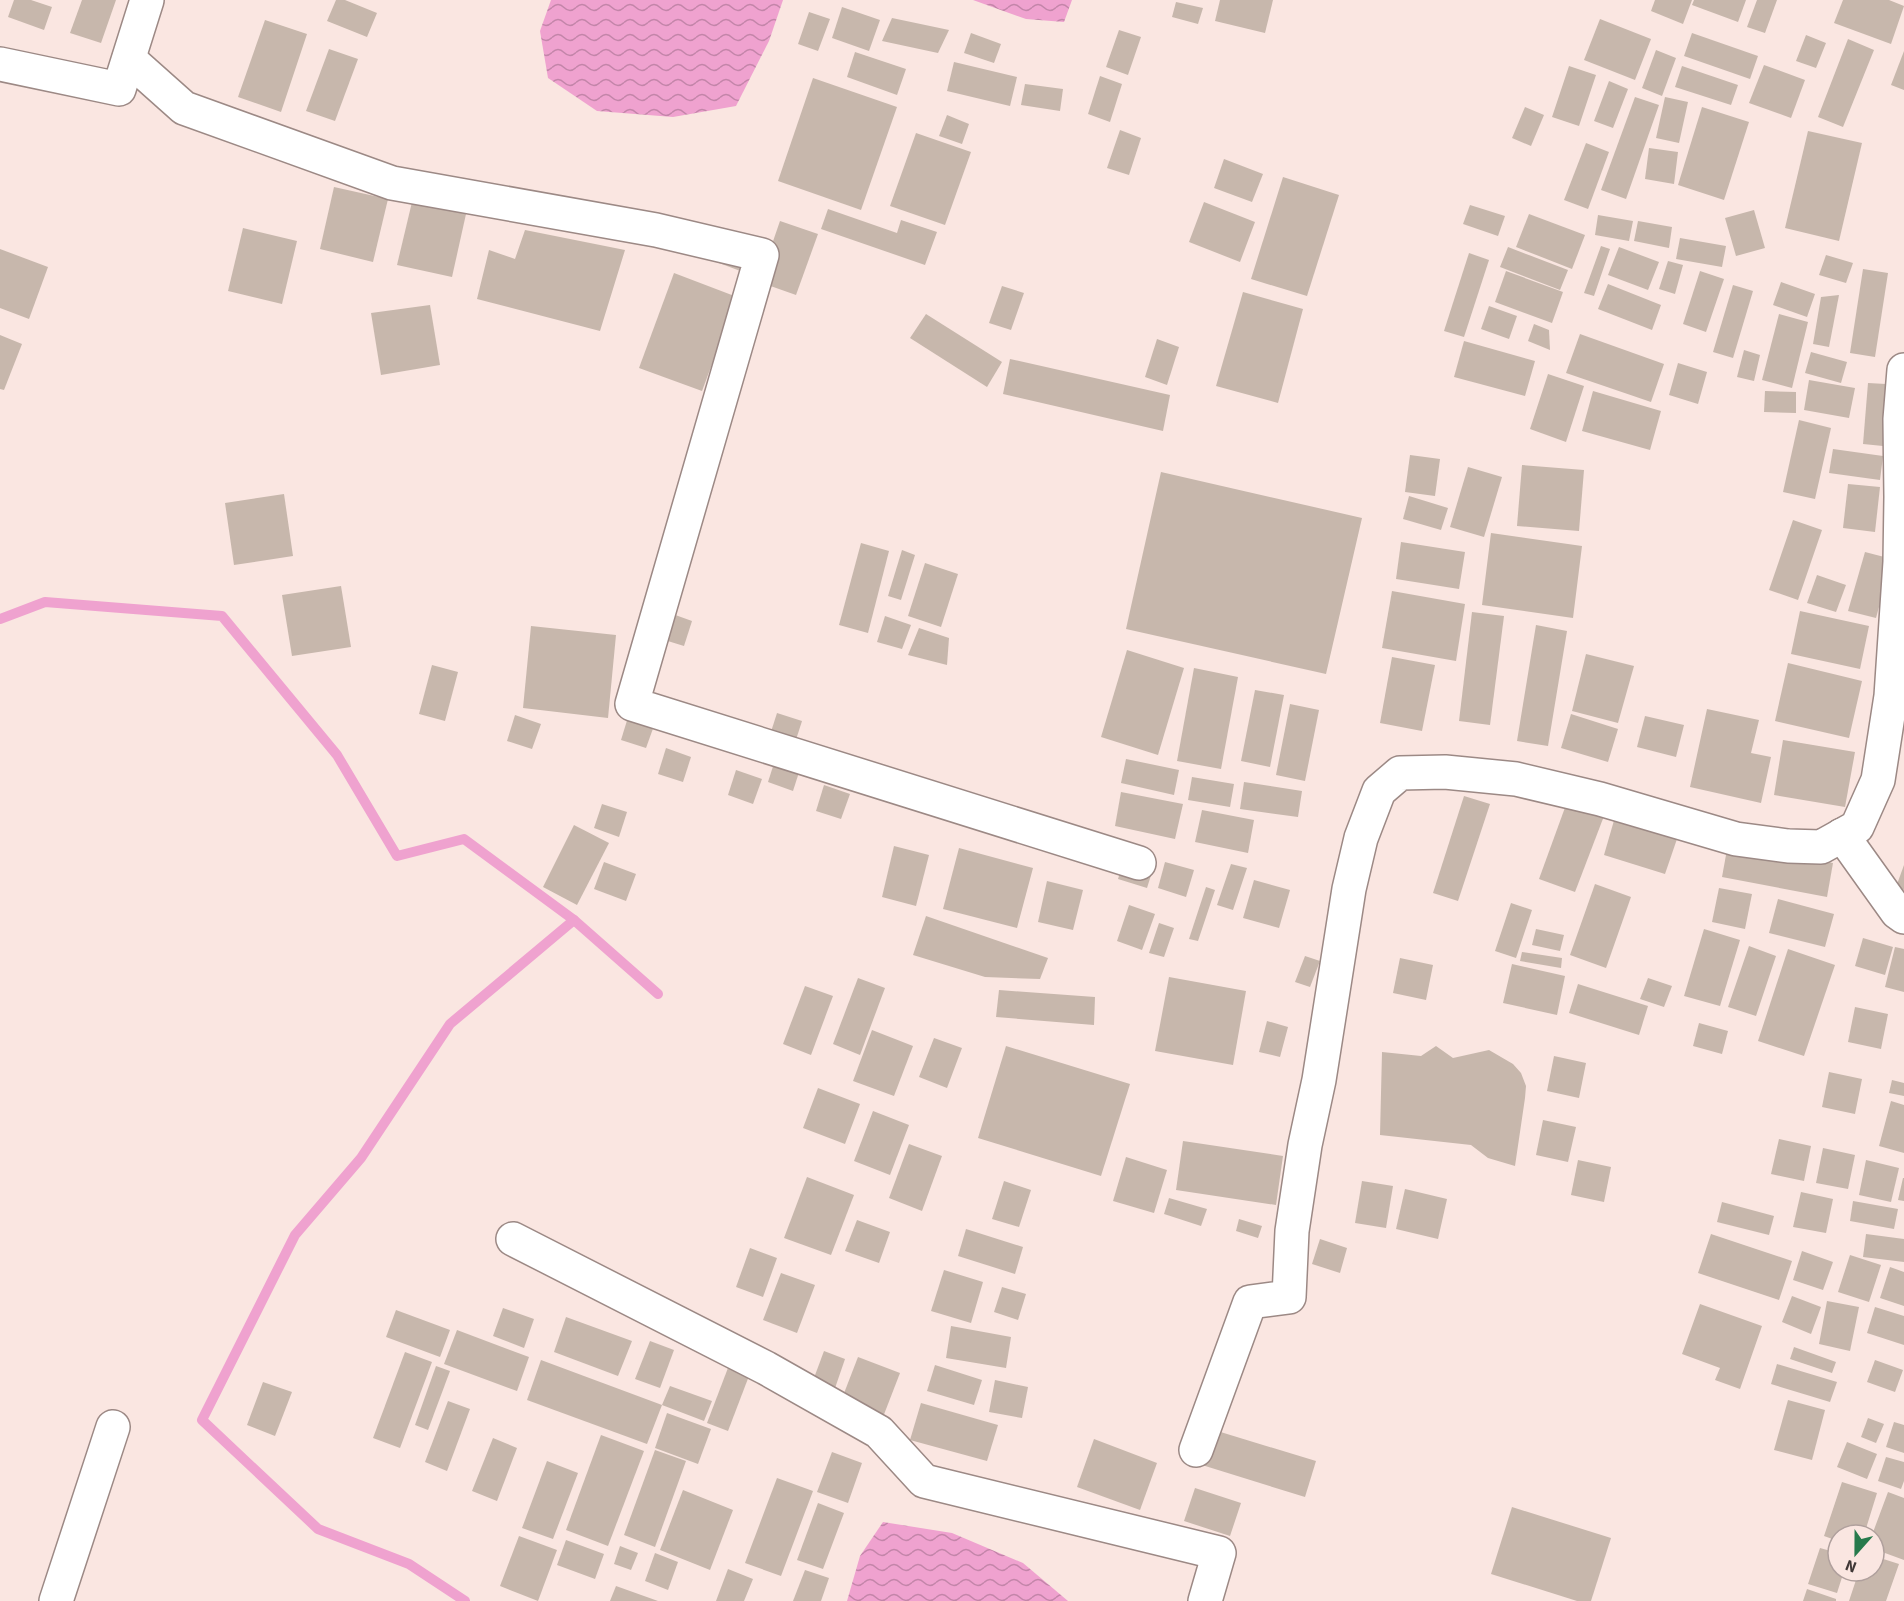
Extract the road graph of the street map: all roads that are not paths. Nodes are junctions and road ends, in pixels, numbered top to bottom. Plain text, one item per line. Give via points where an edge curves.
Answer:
1 (147, 0) edge
2 (129, 59) junction
3 (0, 64) edge
4 (1904, 370) edge
5 (1842, 835) junction
6 (1139, 863) dead end
7 (1904, 917) edge
8 (513, 1239) dead end
9 (113, 1427) dead end
10 (1196, 1450) dead end
11 (56, 1601) edge
12 (1205, 1601) edge

1 - 2 street
2 - 3 street via 119,89
2 - 6 street via 184,108 392,183 656,230 762,255 633,704
4 - 5 street via 1891,696 1878,780 1857,827
5 - 7 street
5 - 10 street via 1821,847 1736,839 1516,779 1445,772 1400,773 1379,791 1361,838 1349,889 1292,1231 1289,1297 1250,1302
8 - 12 street via 766,1368 879,1432 924,1481 1219,1553
9 - 11 street

